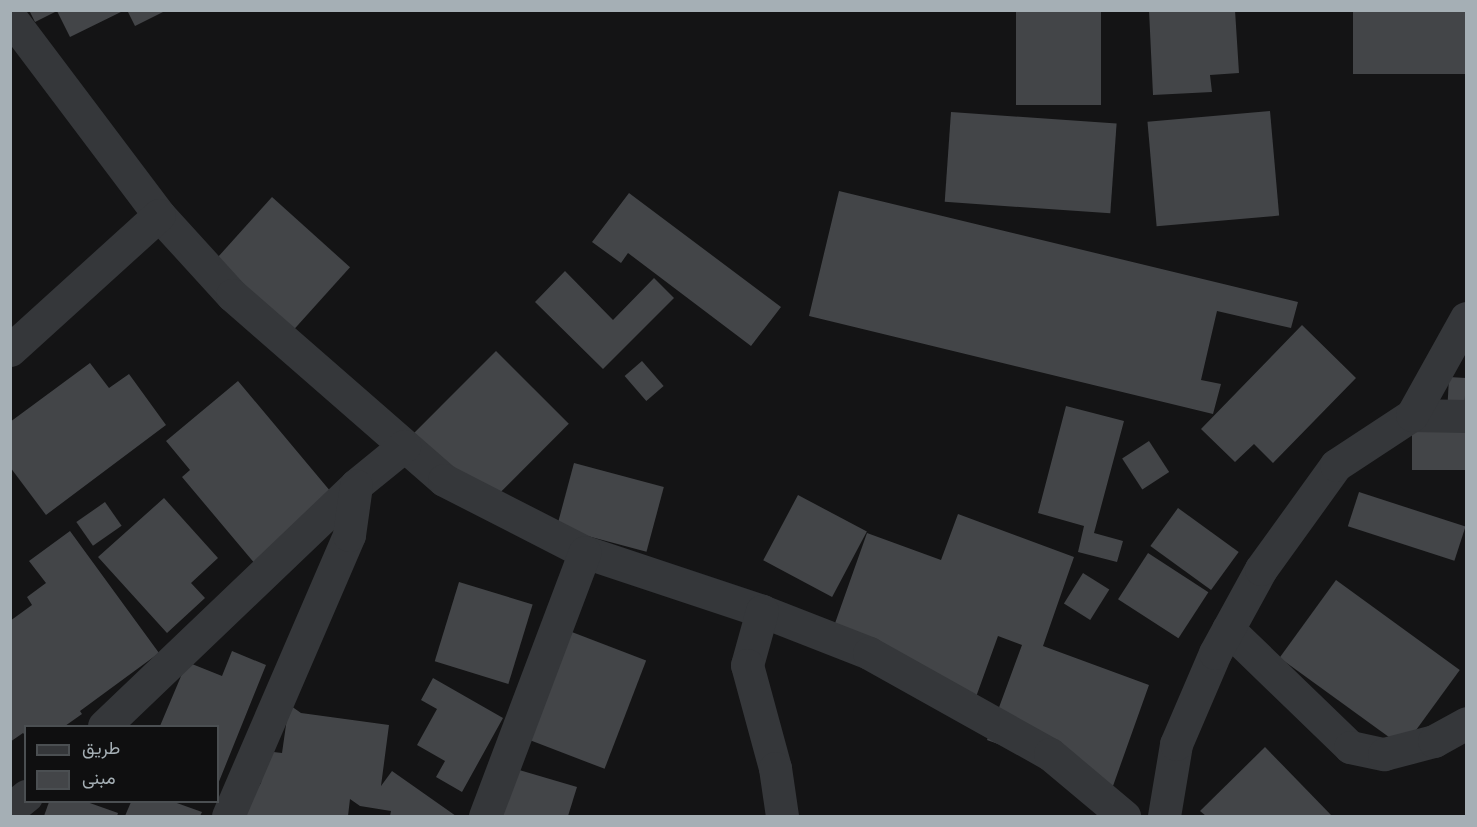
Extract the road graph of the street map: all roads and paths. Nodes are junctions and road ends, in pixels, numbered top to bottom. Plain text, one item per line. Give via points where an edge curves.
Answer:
1 (10, 17) edge
2 (159, 215) junction
3 (1467, 318) edge
4 (10, 350) edge
5 (1412, 415) junction
6 (1467, 416) edge
7 (404, 446) junction
8 (356, 485) junction
9 (585, 552) junction
10 (762, 611) junction
11 (1228, 629) junction
12 (1467, 723) edge
13 (105, 725) edge
14 (24, 798) edge
15 (10, 809) edge
16 (228, 816) edge
17 (485, 816) edge
18 (782, 816) edge
19 (1124, 816) edge
20 (1164, 816) edge

1 - 2 street
2 - 4 street
2 - 7 street via 232,295
3 - 5 street
5 - 6 street
5 - 11 street via 1336,465 1261,569
7 - 8 street
7 - 9 street via 444,480
8 - 13 street
8 - 16 street via 349,535
9 - 10 street
9 - 17 street
10 - 18 street via 747,665 775,768
10 - 19 street via 869,652 1040,748
11 - 12 street via 1350,747 1384,754 1434,741
11 - 20 street via 1176,744
14 - 15 street

